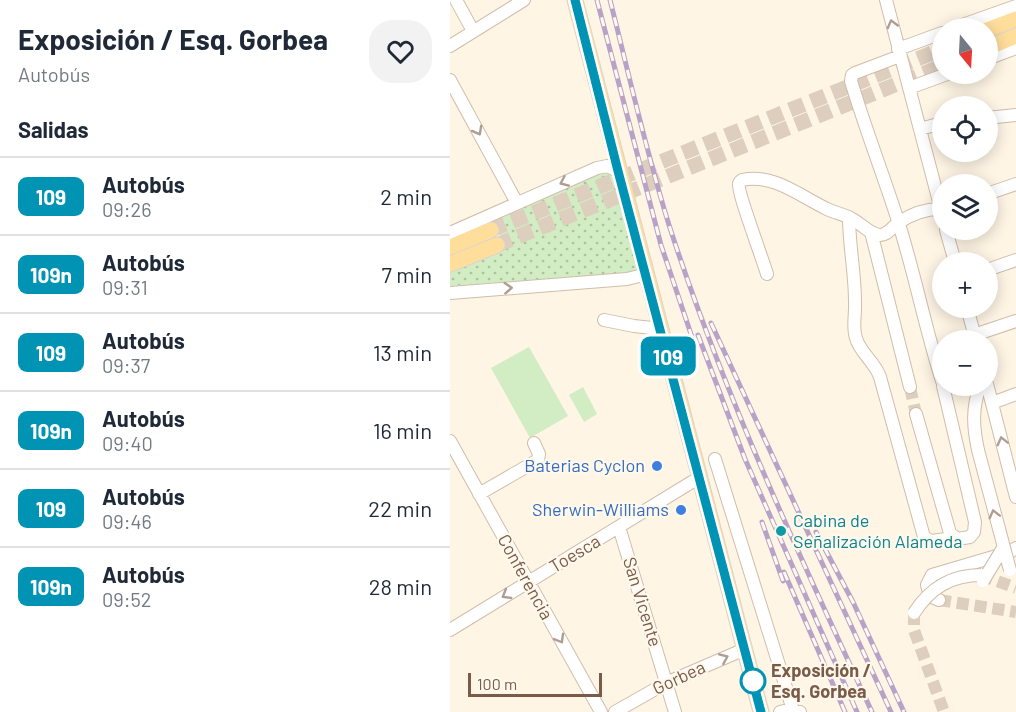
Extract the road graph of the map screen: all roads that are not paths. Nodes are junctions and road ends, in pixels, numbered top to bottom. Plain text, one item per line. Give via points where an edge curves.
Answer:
1 (456, 0) edge
2 (524, 0) edge
3 (575, 0) edge
4 (886, 0) edge
5 (1000, 6) edge
6 (1016, 6) edge
7 (975, 18) edge
8 (1016, 19) edge
9 (998, 26) edge
10 (473, 31) junction
11 (1016, 36) edge
12 (932, 37) edge
13 (998, 43) edge
14 (450, 46) edge
15 (1016, 48) edge
16 (899, 52) junction
17 (998, 55) edge
18 (450, 80) edge
19 (932, 80) edge
20 (909, 88) junction
21 (1016, 115) edge
22 (998, 117) edge
23 (932, 126) edge
24 (920, 129) junction
25 (618, 171) junction
26 (932, 174) edge
27 (1016, 184) edge
28 (998, 190) edge
29 (517, 203) junction
30 (932, 208) edge
31 (849, 217) junction
32 (899, 222) junction
33 (491, 230) tunnel mouth
34 (450, 232) edge
35 (872, 232) junction
36 (497, 245) tunnel mouth
37 (450, 247) edge
38 (1016, 260) edge
39 (450, 264) edge
40 (998, 266) edge
41 (646, 270) junction
42 (767, 274) dead end
43 (450, 293) edge
44 (604, 320) dead end
45 (1016, 321) edge
46 (661, 329) junction
47 (994, 330) edge
48 (932, 350) edge
49 (910, 387) tunnel mouth
50 (1016, 394) edge
51 (945, 396) edge
52 (976, 396) edge
53 (990, 396) edge
54 (992, 403) junction
55 (916, 414) tunnel mouth
56 (450, 441) edge
57 (534, 443) dead end
58 (715, 459) dead end
59 (1013, 473) edge
60 (700, 477) junction
61 (479, 494) junction
62 (1016, 497) edge
63 (619, 527) junction
64 (954, 538) junction
65 (1010, 548) edge
66 (1010, 570) dead end
67 (527, 582) junction
68 (939, 600) dead end
69 (914, 613) dead end
70 (450, 630) edge
71 (744, 649) junction
72 (666, 683) junction
73 (797, 711) edge
74 (601, 712) edge
75 (615, 712) edge
76 (675, 712) edge
77 (761, 712) edge
78 (780, 712) edge

1 - 10 street
2 - 10 street
3 - 25 main road
16 -> 4 street
5 - 6 street
5 - 7 street
8 - 9 main road
10 - 14 street
11 - 13 main road
12 - 16 street
15 - 17 street
16 - 20 street
16 - 32 street via 851,78 867,136
18 -> 29 street
19 - 20 street
20 - 24 street
21 - 22 street
23 - 24 street
24 - 26 street
25 -> 29 street via 607,166 597,168
25 - 41 main road
27 - 28 street
29 - 34 street
30 - 32 street
31 - 35 street
31 - 42 street via 770,181 742,180 739,186
31 - 64 street via 856,340 880,377 924,537 931,541
32 - 35 street via 885,234
32 - 48 street
33 - 37 main road
35 - 49 street
36 - 39 main road
38 - 40 street
43 -> 41 street via 627,279
41 - 46 main road
44 - 46 street
45 - 47 street
46 - 60 main road
50 - 54 street
51 - 64 street via 975,525 970,537
65 -> 52 street, bridge via 978,450 973,419
53 - 54 street
59 -> 54 street
55 - 64 street via 948,530
56 - 61 street, Conferencia
57 - 61 street via 538,460
58 - 73 street
59 - 62 street
60 - 63 street, Toesca
60 - 71 main road
61 - 67 street, Conferencia
63 - 67 street, Toesca
63 - 72 street, San Vicente
65 - 66 street, bridge
65 - 68 street via 1010,552 932,575 927,582 930,596
65 - 69 street, bridge via 982,578 961,577 942,584
67 -> 70 street, Toesca
67 -> 74 street, Conferencia
72 -> 71 street, Gorbea
71 - 77 main road
72 - 75 street, Gorbea
72 - 76 street, San Vicente
73 - 78 street

